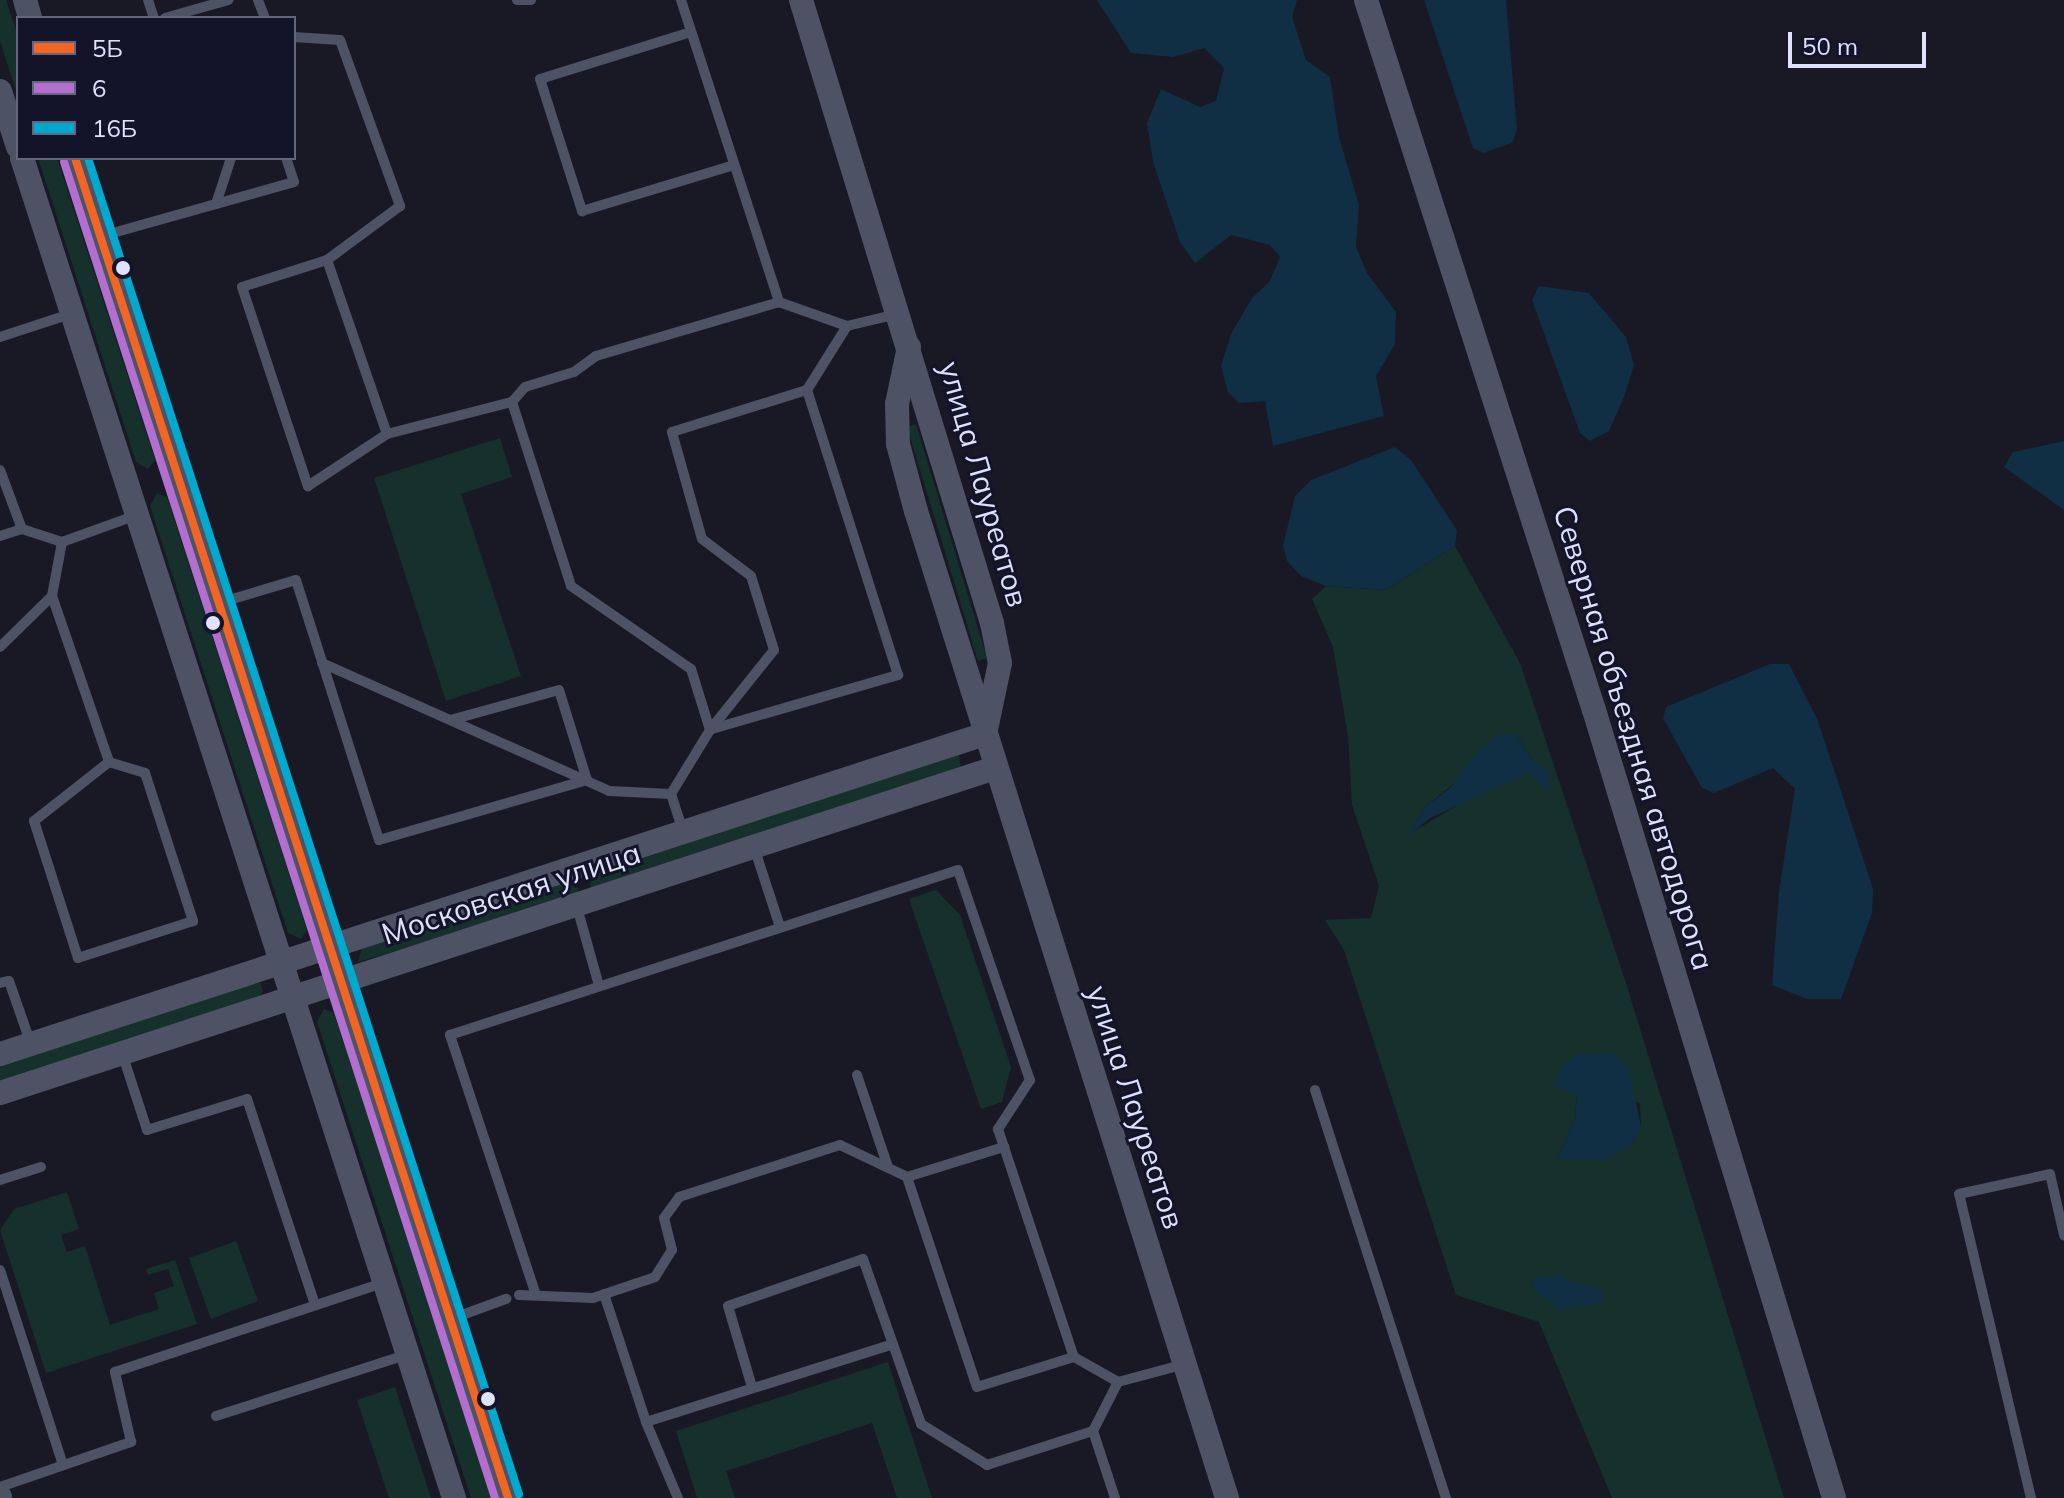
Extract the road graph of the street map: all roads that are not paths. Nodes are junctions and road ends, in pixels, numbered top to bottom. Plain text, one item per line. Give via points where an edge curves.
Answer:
1 (228, 0) edge
2 (517, 0) edge
3 (531, 0) edge
4 (681, 0) edge
5 (801, 0) edge
6 (1366, 0) edge
7 (172, 16) edge
8 (691, 32) junction
9 (296, 37) edge
10 (2, 107) edge
11 (16, 142) edge
12 (23, 160) edge
13 (76, 160) edge
14 (230, 160) edge
15 (287, 160) edge
16 (734, 165) junction
17 (216, 204) junction
18 (100, 237) junction
19 (327, 260) junction
20 (779, 302) junction
21 (72, 313) junction
22 (899, 314) junction
23 (847, 326) junction
24 (0, 337) edge
25 (909, 347) junction
26 (807, 390) junction
27 (512, 402) junction
28 (387, 434) junction
29 (0, 470) edge
30 (137, 515) junction
31 (22, 529) junction
32 (0, 536) edge
33 (62, 542) junction
34 (52, 596) junction
35 (217, 604) junction
36 (0, 647) edge
37 (322, 663) junction
38 (451, 720) junction
39 (710, 730) junction
40 (985, 734) junction
41 (109, 762) junction
42 (995, 768) junction
43 (587, 780) junction
44 (671, 794) junction
45 (684, 832) junction
46 (754, 847) junction
47 (576, 905) junction
48 (780, 927) junction
49 (331, 947) junction
50 (282, 963) junction
51 (342, 981) junction
52 (0, 983) edge
53 (599, 986) junction
54 (293, 997) junction
55 (31, 1044) junction
56 (122, 1053) junction
57 (0, 1054) edge
58 (857, 1075) dead end
59 (1315, 1090) dead end
60 (0, 1093) edge
61 (1004, 1147) junction
62 (41, 1167) dead end
63 (888, 1167) junction
64 (907, 1177) junction
65 (0, 1180) edge
66 (2064, 1235) edge
67 (0, 1270) edge
68 (385, 1282) junction
69 (535, 1292) junction
70 (604, 1294) junction
71 (519, 1295) dead end
72 (506, 1299) dead end
73 (315, 1305) junction
74 (451, 1319) junction
75 (893, 1344) junction
76 (408, 1354) junction
77 (1074, 1357) junction
78 (1185, 1364) junction
79 (1118, 1382) junction
80 (752, 1387) junction
81 (216, 1416) dead end
82 (646, 1422) junction
83 (1093, 1431) junction
84 (63, 1465) junction
85 (0, 1487) edge
86 (454, 1498) edge
87 (508, 1498) edge
88 (678, 1498) edge
89 (1115, 1498) edge
90 (1227, 1498) edge
91 (1446, 1498) edge
92 (1834, 1498) edge
93 (2031, 1498) edge

1 - 7 lane
2 - 3 lane
4 - 8 lane
5 - 22 street, улица Лауреатов
6 - 92 street, Северная объездная автодорога via 1594,710
8 - 16 lane
8 - 16 lane via 540,79 582,211
9 - 19 lane via 340,40 400,206
10 - 11 street
12 - 21 street
13 - 18 street
14 - 17 lane
15 - 17 lane via 294,182
16 - 20 lane
17 - 18 lane
18 - 35 street
19 - 28 lane
19 - 28 lane via 242,287 308,486
20 - 23 lane
20 - 27 lane via 596,356 574,372 525,387
21 - 24 lane
21 - 30 street
22 - 23 lane
22 - 25 street, улица Лауреатов
23 - 26 lane
25 - 40 street, улица Лауреатов via 897,404 898,444
25 - 40 street, улица Лауреатов via 992,623 999,676
26 - 39 lane via 672,432 702,539 751,576 774,650
26 - 39 lane via 898,675
27 - 28 lane
27 - 39 lane via 571,586 691,669
29 - 31 lane
30 - 33 lane
30 - 50 street
31 - 32 lane
31 - 33 lane
33 - 34 lane
34 - 36 lane
34 - 41 lane
35 - 37 lane via 296,580
35 - 49 street
37 - 38 lane
37 - 43 lane via 379,840
38 - 43 lane
38 - 43 lane via 559,690
39 - 44 lane
40 - 42 street, улица Лауреатов
40 - 45 street, Московская улица
41 - 41 lane via 145,773 193,921 78,958 34,821
42 - 46 street, Московская улица
42 - 78 street, улица Лауреатов
43 - 44 lane via 609,791
44 - 45 lane
45 - 49 street, Московская улица
46 - 47 street, Московская улица
46 - 48 lane
47 - 51 street, Московская улица
47 - 53 lane
48 - 53 lane
48 - 61 lane via 958,870 1030,1080 998,1129
49 - 50 street, Московская улица
49 - 51 street
50 - 54 street
50 - 55 street, Московская улица
51 - 54 street, Московская улица
51 - 74 street
52 - 55 lane via 9,981
53 - 69 lane via 450,1035
54 - 56 street, Московская улица
54 - 68 street
55 - 57 street, Московская улица
56 - 60 street, Московская улица
56 - 73 lane via 147,1130 247,1099
58 - 63 lane
59 - 91 lane
61 - 64 lane
61 - 77 lane
62 - 65 lane
63 - 64 lane
63 - 70 lane via 840,1145 679,1197 664,1218 672,1250 655,1277
64 - 77 lane via 977,1387
66 - 93 lane via 2050,1174 1959,1194
67 - 84 lane
68 - 73 lane
68 - 76 street
69 - 70 lane
69 - 71 lane
70 - 82 lane
72 - 74 lane
73 - 84 lane via 115,1372 131,1442
74 - 87 street
75 - 80 lane
75 - 80 lane via 863,1259 728,1306
75 - 83 lane via 921,1424 987,1465
76 - 81 lane
76 - 86 street
77 - 79 lane
78 - 79 lane
78 - 90 street, улица Лауреатов
79 - 83 lane
80 - 82 lane
82 - 88 lane
83 - 89 lane
84 - 85 lane

